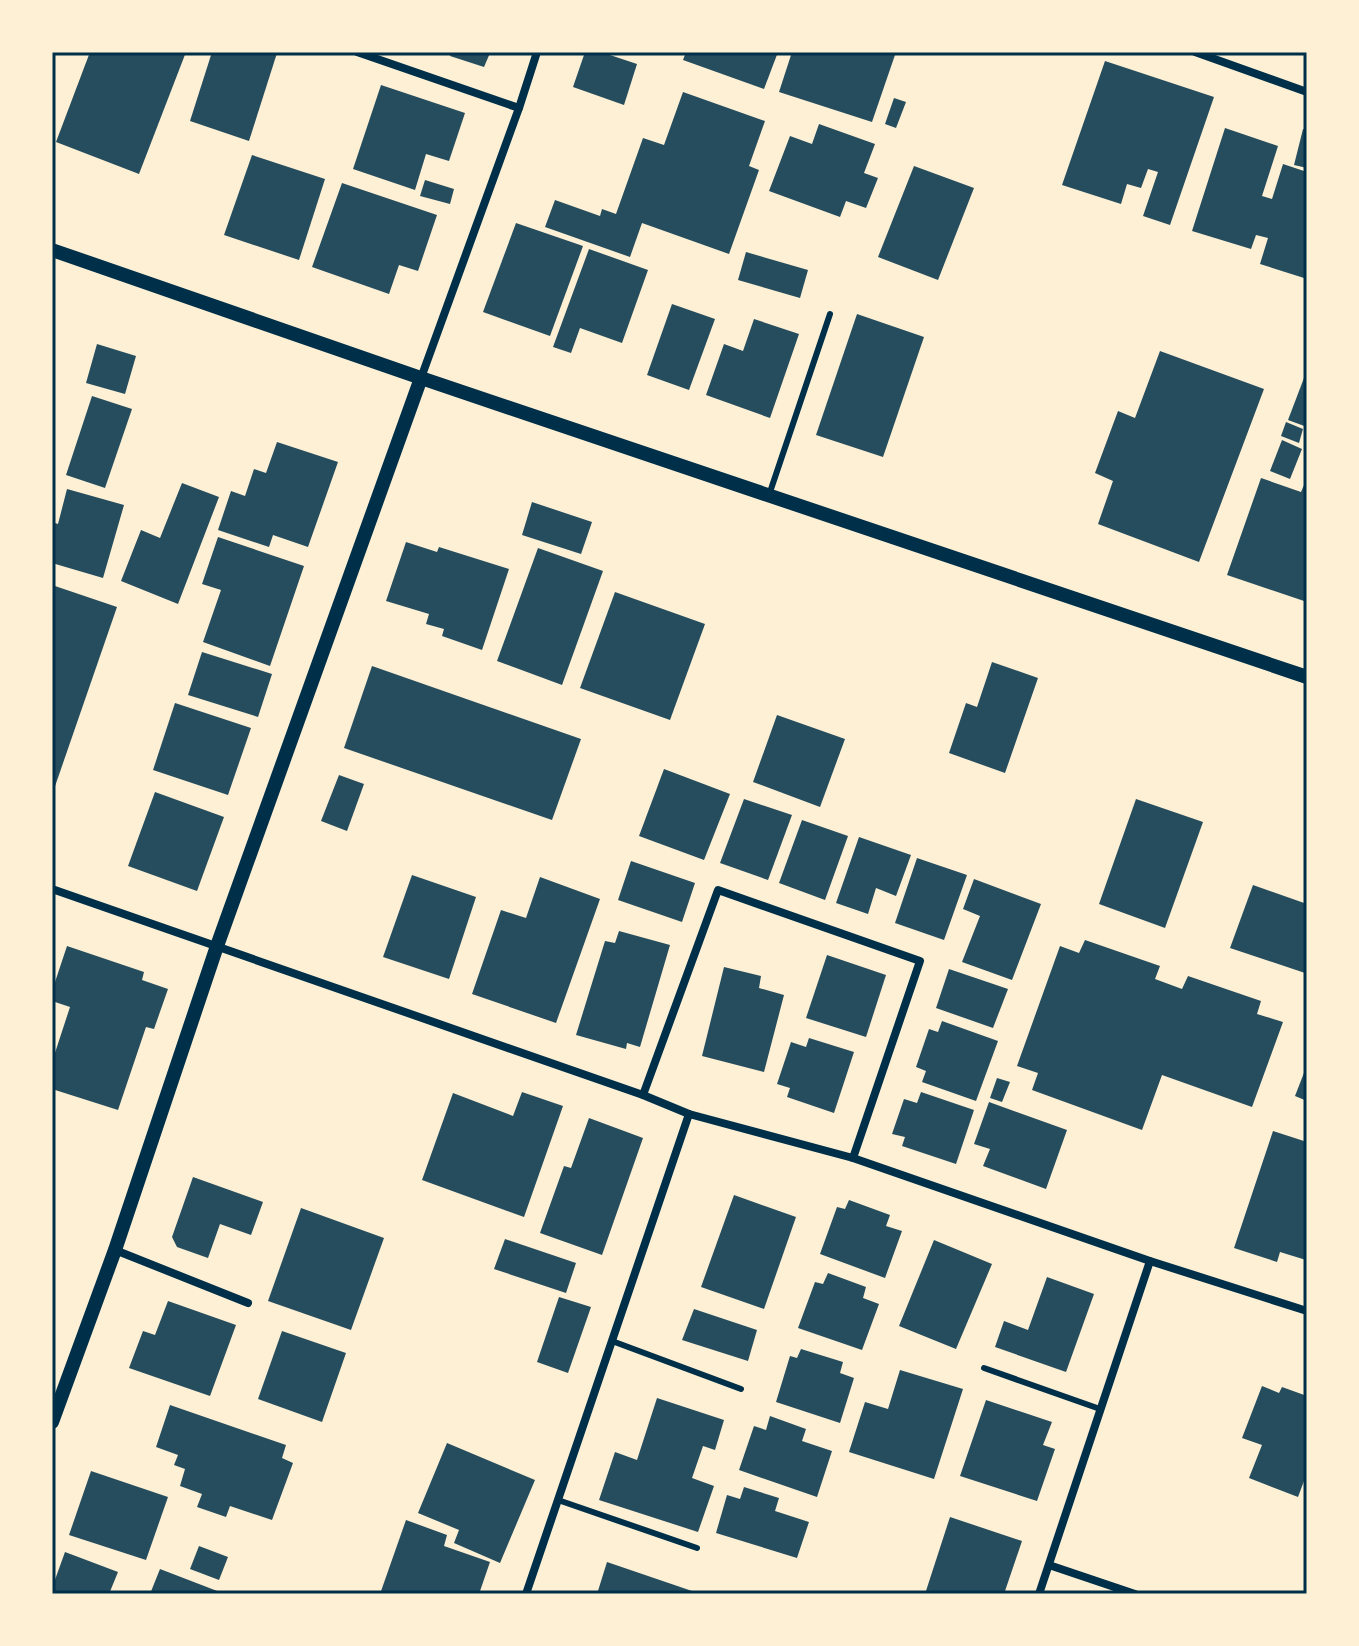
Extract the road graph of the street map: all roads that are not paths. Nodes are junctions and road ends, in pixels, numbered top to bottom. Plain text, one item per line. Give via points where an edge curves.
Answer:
1 (357, 52) edge
2 (537, 52) edge
3 (1195, 52) edge
4 (1214, 55) edge
5 (1307, 92) edge
6 (519, 108) junction
7 (52, 250) edge
8 (830, 314) dead end
9 (421, 378) junction
10 (769, 495) junction
11 (1307, 677) edge
12 (52, 889) edge
13 (217, 946) junction
14 (643, 1095) junction
15 (689, 1114) junction
16 (853, 1158) junction
17 (115, 1250) junction
18 (1150, 1261) junction
19 (248, 1303) dead end
20 (1307, 1311) edge
21 (612, 1341) junction
22 (984, 1368) dead end
23 (741, 1389) dead end
24 (1100, 1409) junction
25 (52, 1422) edge
26 (558, 1500) junction
27 (697, 1548) dead end
28 (1049, 1565) junction
29 (526, 1594) edge
30 (1039, 1594) edge
31 (1135, 1594) edge

1 - 6 street
2 - 6 street
3 - 4 street
4 - 5 street
6 - 9 street
7 - 9 street
8 - 10 lane
9 - 10 street
9 - 13 street
10 - 11 street
12 - 13 street
13 - 14 street
13 - 17 street
14 - 15 street
14 - 16 street via 718,890 920,961
15 - 16 street
15 - 21 street
16 - 18 street
17 - 19 street
17 - 25 street
18 - 20 street
18 - 24 street
21 - 23 lane
21 - 26 street
22 - 24 lane
24 - 28 street
26 - 27 lane
26 - 29 street
28 - 30 street
28 - 31 street

